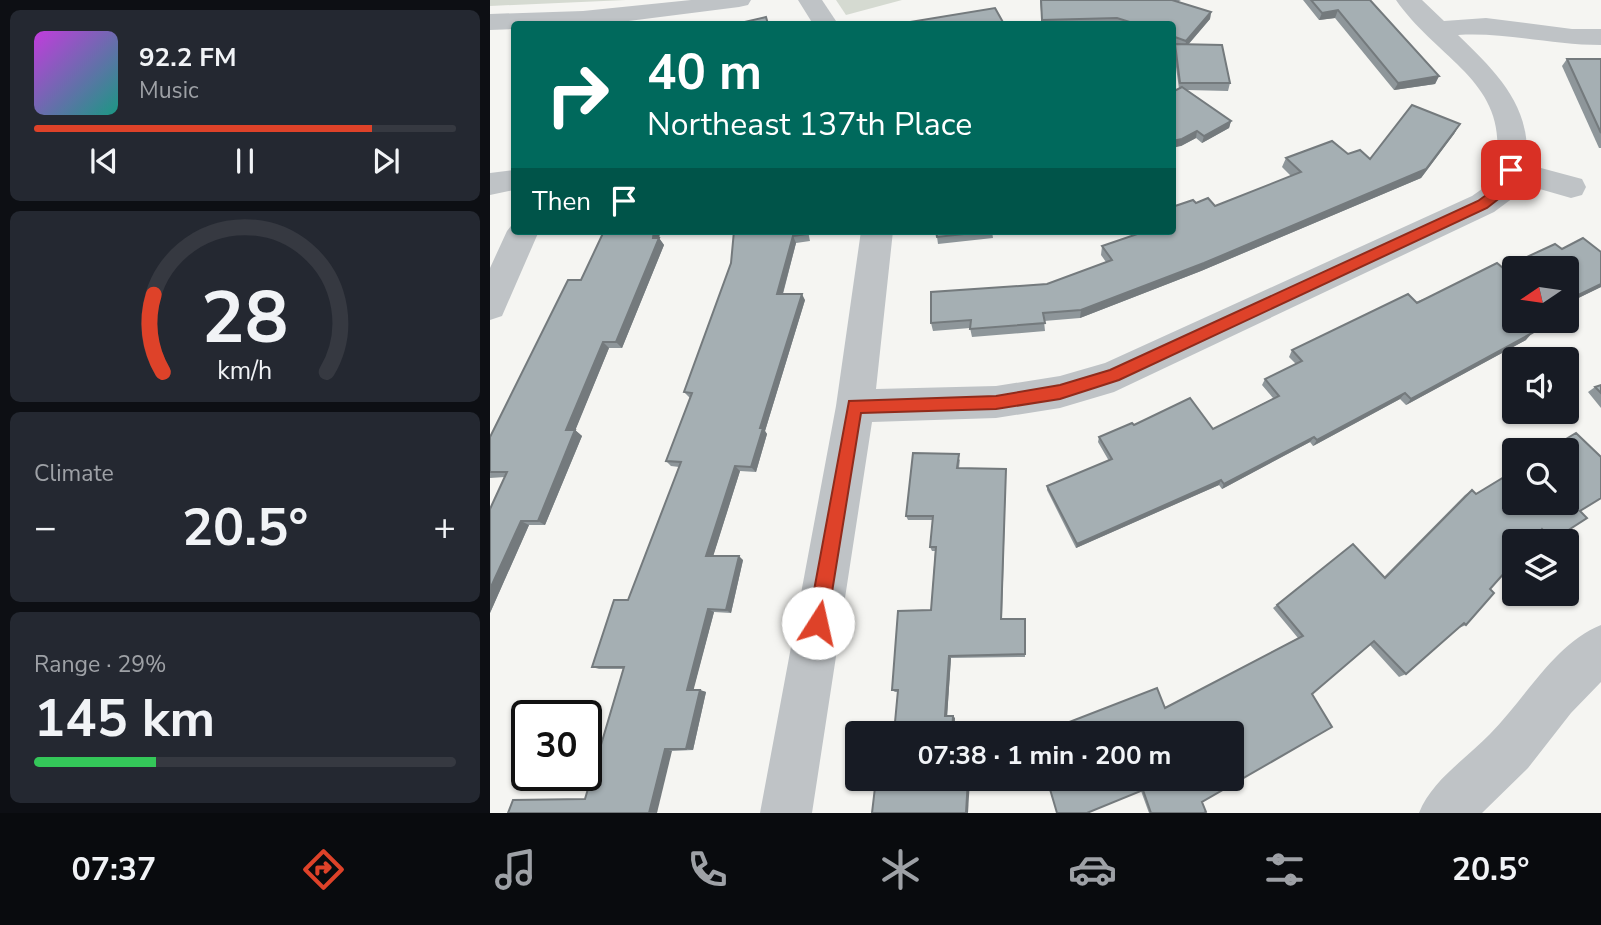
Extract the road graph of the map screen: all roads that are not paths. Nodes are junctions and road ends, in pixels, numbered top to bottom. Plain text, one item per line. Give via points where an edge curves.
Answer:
1 (738, 0) edge
2 (810, 0) edge
3 (1408, 0) edge
4 (565, 21) edge
5 (823, 21) edge
6 (490, 22) edge
7 (511, 22) edge
8 (1436, 29) junction
9 (1601, 37) edge
10 (1511, 170) junction
11 (511, 180) edge
12 (490, 184) edge
13 (1571, 187) dead end
14 (521, 235) edge
15 (876, 235) edge
16 (490, 306) edge
17 (855, 406) junction
18 (1601, 648) edge
19 (786, 813) edge
20 (1445, 813) edge

1 - 4 street
2 - 5 street
3 - 8 street
6 - 7 street
8 - 9 street via 1486,26
8 - 10 street via 1502,102 1512,132
10 - 13 street
10 - 17 street via 1506,187 1483,204 1114,376 1060,392 996,402
11 - 12 street
14 - 16 street
15 - 17 street
17 - 19 street
18 - 20 street via 1510,750

